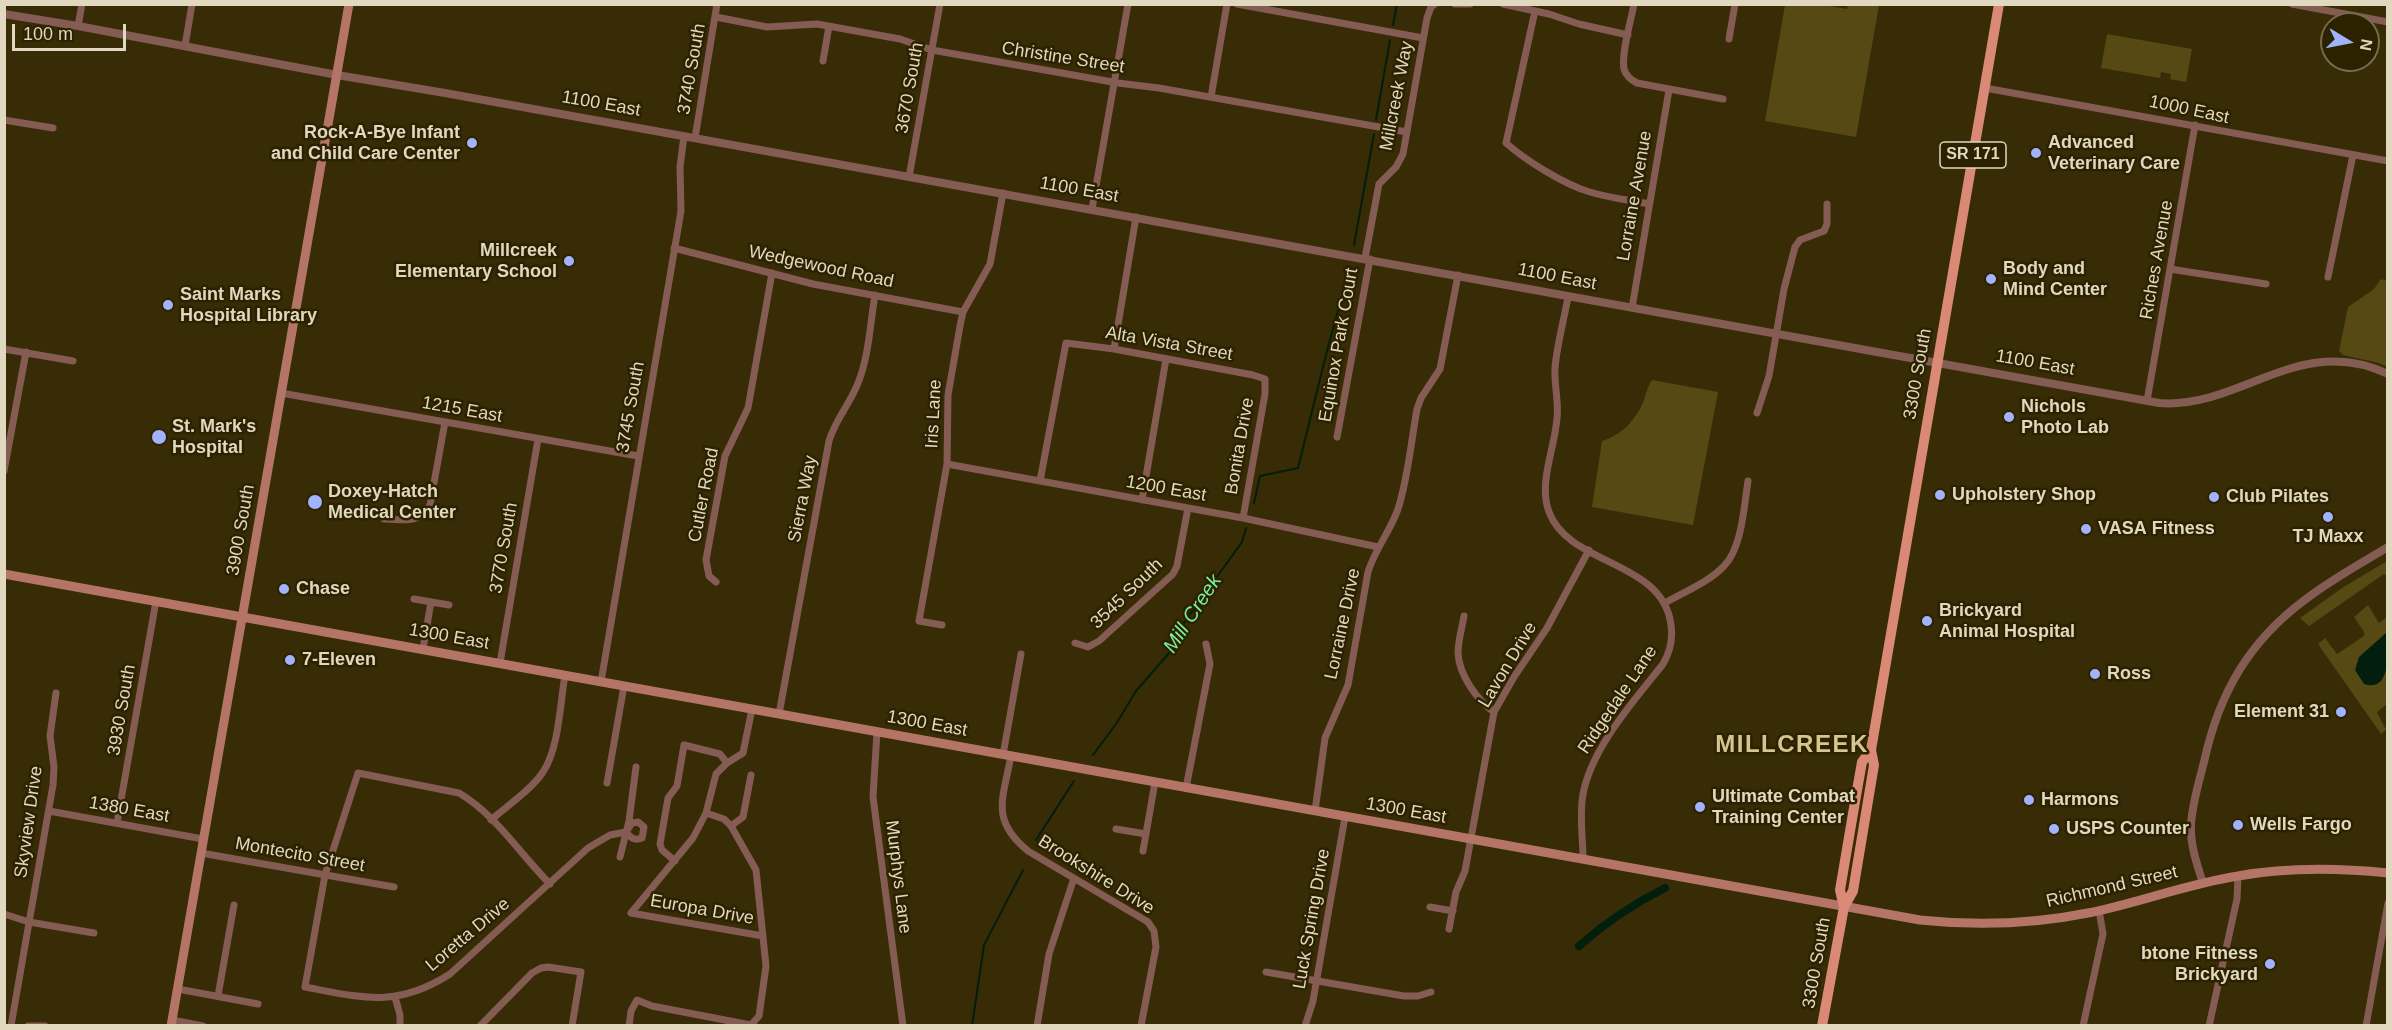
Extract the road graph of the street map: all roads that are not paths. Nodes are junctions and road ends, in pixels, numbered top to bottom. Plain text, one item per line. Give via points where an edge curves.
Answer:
1 (82, 4) edge
2 (192, 4) edge
3 (349, 4) edge
4 (717, 4) edge
5 (940, 4) edge
6 (1128, 4) edge
7 (1227, 4) edge
8 (1237, 4) edge
9 (1435, 4) edge
10 (1455, 4) edge
11 (1470, 4) edge
12 (1503, 4) edge
13 (1634, 4) edge
14 (1735, 4) edge
15 (1999, 4) edge
16 (2292, 4) edge
17 (1535, 11) junction
18 (4, 14) edge
19 (716, 17) junction
20 (2388, 22) edge
21 (78, 26) junction
22 (830, 26) junction
23 (1628, 35) junction
24 (1424, 38) junction
25 (1729, 39) dead end
26 (185, 46) junction
27 (932, 50) junction
28 (824, 61) dead end
29 (337, 75) junction
30 (1114, 82) junction
31 (1985, 88) junction
32 (1669, 90) junction
33 (1211, 97) junction
34 (1723, 99) dead end
35 (4, 120) edge
36 (2195, 125) junction
37 (53, 128) dead end
38 (1407, 132) junction
39 (684, 136) junction
40 (695, 138) junction
41 (2353, 155) junction
42 (2388, 161) edge
43 (909, 177) junction
44 (1003, 193) junction
45 (1649, 204) junction
46 (1827, 204) dead end
47 (1092, 209) junction
48 (1136, 217) junction
49 (674, 248) junction
50 (1368, 259) junction
51 (2170, 269) junction
52 (772, 273) junction
53 (1458, 275) junction
54 (2328, 277) dead end
55 (2266, 284) dead end
56 (875, 295) junction
57 (1568, 297) junction
58 (1632, 308) junction
59 (963, 312) junction
60 (1776, 334) junction
61 (4, 349) edge
62 (1114, 349) junction
63 (26, 352) junction
64 (1166, 359) junction
65 (73, 361) dead end
66 (1937, 363) junction
67 (2388, 374) edge
68 (1264, 380) joint
69 (281, 393) junction
70 (2147, 401) junction
71 (1757, 414) dead end
72 (445, 422) junction
73 (1337, 437) dead end
74 (538, 439) junction
75 (638, 456) junction
76 (947, 464) junction
77 (4, 471) edge
78 (1040, 481) junction
79 (1748, 481) dead end
80 (1142, 500) junction
81 (1188, 508) junction
82 (1243, 518) junction
83 (384, 519) dead end
84 (1378, 547) junction
85 (2388, 547) edge
86 (1589, 550) junction
87 (4, 574) edge
88 (716, 582) dead end
89 (414, 599) dead end
90 (156, 601) junction
91 (431, 602) junction
92 (1665, 603) junction
93 (449, 605) dead end
94 (1464, 616) dead end
95 (242, 617) junction
96 (942, 625) dead end
97 (1075, 643) dead end
98 (1206, 644) dead end
99 (423, 649) junction
100 (1021, 654) dead end
101 (500, 663) junction
102 (565, 675) junction
103 (600, 682) junction
104 (624, 686) junction
105 (56, 693) dead end
106 (752, 709) junction
107 (1494, 712) junction
108 (779, 714) junction
109 (877, 732) junction
110 (1007, 756) junction
111 (727, 764) junction
112 (636, 767) dead end
113 (751, 775) dead end
114 (1155, 782) junction
115 (607, 783) dead end
116 (1186, 788) junction
117 (49, 811) junction
118 (1315, 811) junction
119 (706, 813) junction
120 (1345, 817) junction
121 (491, 820) junction
122 (117, 823) junction
123 (731, 826) junction
124 (1116, 829) dead end
125 (626, 832) junction
126 (1146, 834) junction
127 (203, 839) junction
128 (1471, 840) junction
129 (1143, 851) dead end
130 (201, 852) junction
131 (620, 857) dead end
132 (1583, 859) junction
133 (675, 861) junction
134 (2388, 873) edge
135 (325, 874) junction
136 (2238, 876) junction
137 (1074, 878) junction
138 (2203, 883) junction
139 (550, 884) junction
140 (394, 887) dead end
141 (2388, 903) edge
142 (234, 905) dead end
143 (1430, 907) dead end
144 (1844, 907) junction
145 (2099, 910) junction
146 (1453, 911) junction
147 (4, 914) edge
148 (29, 922) junction
149 (1449, 929) dead end
150 (94, 933) dead end
151 (763, 936) junction
152 (1266, 972) dead end
153 (1317, 981) junction
154 (177, 989) junction
155 (1431, 992) dead end
156 (218, 996) junction
157 (395, 998) junction
158 (258, 1004) dead end
159 (171, 1023) edge
160 (751, 1025) edge
161 (11, 1026) edge
162 (28, 1026) edge
163 (45, 1026) edge
164 (203, 1026) edge
165 (400, 1026) edge
166 (480, 1026) edge
167 (572, 1026) edge
168 (629, 1026) edge
169 (903, 1026) edge
170 (1036, 1026) edge
171 (1141, 1026) edge
172 (1305, 1026) edge
173 (1822, 1026) edge
174 (2083, 1026) edge
175 (2209, 1026) edge
176 (2366, 1026) edge

1 - 21 street
2 - 26 street
3 - 29 main road, 3900 South
4 - 19 street, 3740 South
5 - 27 street, 3670 South
6 - 30 street
7 - 33 street
8 - 24 street
9 - 24 street, Millcreek Way via 1429,12
10 - 11 street
12 - 17 street
13 - 23 street
14 - 25 street
15 - 31 main road, 3300 South / SR 171
16 - 20 street
17 - 23 street
17 - 45 street via 1506,143 1582,189
18 - 21 street, 1100 East
19 - 22 street, Christine Street via 767,27
19 - 40 street, 3740 South
21 - 26 street, 1100 East
22 - 27 street, Christine Street via 900,39
22 - 28 street
23 - 32 street via 1624,66 1628,76 1637,83
24 - 38 street, Millcreek Way
26 - 29 street, 1100 East
27 - 30 street, Christine Street
27 - 43 street, 3670 South
29 - 39 street, 1100 East
29 - 69 main road, 3900 South
30 - 33 street, Christine Street
30 - 47 street
31 - 36 street, 1000 East
31 - 66 main road, 3300 South / SR 171
32 - 34 street
32 - 45 street, Lorraine Avenue
33 - 38 street, Christine Street
35 - 37 street
36 - 41 street, 1000 East
36 - 51 street, Riches Avenue
38 - 50 street, Millcreek Way via 1400,161 1379,184
39 - 40 street, 1100 East
39 - 49 street, 3745 South via 681,211
40 - 43 street, 1100 East
41 - 42 street, 1000 East
41 - 54 street
43 - 44 street, 1100 East
44 - 47 street, 1100 East
44 - 59 street, Iris Lane via 990,264
45 - 58 street, Lorraine Avenue
46 - 60 street via 1824,231 1800,240 1795,247
47 - 48 street, 1100 East
48 - 50 street, 1100 East
48 - 62 street
49 - 52 street, Wedgewood Road
49 - 75 street, 3745 South
50 - 53 street, 1100 East
50 - 73 street, Equinox Park Court
51 - 55 street
51 - 70 street, Riches Avenue
52 - 56 street, Wedgewood Road
52 - 88 street, Cutler Road via 748,408 728,447 706,560 709,576
53 - 57 street, 1100 East
53 - 84 street, Lorraine Drive via 1440,369 1421,398 1401,498 1394,520
56 - 59 street, Wedgewood Road
56 - 108 street, Sierra Way via 862,373 829,441
57 - 58 street, 1100 East
57 - 86 street via 1555,368 1557,419 1546,502 1558,528
58 - 60 street, 1100 East
59 - 76 street, Iris Lane via 948,395
60 - 66 street, 1100 East
60 - 71 street
61 - 63 street
62 - 64 street, Alta Vista Street
62 - 78 street, Alta Vista Street via 1066,344
63 - 65 street
63 - 77 street
64 - 68 street, Alta Vista Street
64 - 80 street
66 - 70 street, 1100 East
66 - 144 main road, 3300 South / SR 171 via 1871,750 1862,762 1856,796 1840,890
67 - 70 street, 1100 East via 2349,363 2305,364 2192,403
68 - 82 street, Bonita Drive
69 - 72 street, 1215 East
69 - 95 main road, 3900 South
72 - 74 street, 1215 East
72 - 83 street via 430,505 424,515 417,519
74 - 75 street, 1215 East
74 - 101 street, 3770 South
75 - 103 street, 3745 South
76 - 78 street, 1200 East
76 - 96 street, Iris Lane via 919,621
78 - 80 street, 1200 East
79 - 92 street via 1737,543 1729,560 1715,574
80 - 81 street, 1200 East
81 - 82 street, 1200 East
81 - 97 street, 3545 South via 1173,574 1099,641 1089,646
82 - 84 street, 1200 East
84 - 118 street, Lorraine Drive via 1368,572 1348,685 1325,738
85 - 138 street via 2316,591 2282,618 2255,646 2230,683 2212,728 2193,810 2192,840
86 - 92 street via 1651,586
86 - 107 street, Lavon Drive via 1544,634
87 - 90 main road, 1300 East
89 - 91 street
90 - 95 main road, 1300 East
90 - 122 street, 3930 South
91 - 93 street
91 - 99 street
92 - 132 street, Ridgedale Lane via 1672,631 1667,658 1603,744 1588,773 1581,807
94 - 107 street via 1459,661 1479,699
95 - 99 main road, 1300 East
95 - 127 main road, 3900 South
98 - 116 street via 1210,664
99 - 101 main road, 1300 East
100 - 110 street, Brookshire Drive
101 - 102 main road, 1300 East
102 - 103 main road, 1300 East
102 - 121 street via 548,764
103 - 104 main road, 1300 East
104 - 106 main road, 1300 East
104 - 115 street
105 - 117 street, Skyview Drive via 50,736 54,778
106 - 108 main road, 1300 East
106 - 111 street, Europa Drive via 744,753
107 - 128 street, Lavon Drive
108 - 109 main road, 1300 East
109 - 110 main road, 1300 East
109 - 169 street, Murphys Lane via 874,804
110 - 114 main road, 1300 East
110 - 137 street, Brookshire Drive via 1003,821 1012,838
111 - 119 street, Europa Drive via 714,778
111 - 133 street via 720,754 684,745 677,786 668,798 660,844
112 - 125 street
113 - 123 street via 743,817
114 - 116 main road, 1300 East
114 - 126 street
116 - 118 main road, 1300 East
117 - 122 street, 1380 East
117 - 148 street, Skyview Drive
118 - 120 main road, 1300 East
119 - 123 street
119 - 133 street, Europa Drive
120 - 128 main road, 1300 East
120 - 153 street, Luck Spring Drive
121 - 135 street via 472,800 459,793 358,773
121 - 139 street
122 - 127 street, 1380 East
123 - 151 street via 756,870
124 - 126 street
125 - 131 street
125 - 139 street, Loretta Drive via 599,841
126 - 129 street
127 - 130 main road, 3900 South
128 - 132 main road, 1300 East
128 - 146 street, Lavon Drive
130 - 135 street, Montecito Street
130 - 154 main road, 3900 South
132 - 144 main road, 1300 East
133 - 151 street, Europa Drive via 631,913
134 - 136 main road, Richmond Street via 2311,869
135 - 140 street, Montecito Street
135 - 157 street, Loretta Drive via 305,987 360,997
136 - 138 main road, Richmond Street
136 - 175 street via 2237,899
137 - 170 street via 1049,954
137 - 171 street, Brookshire Drive via 1148,922 1154,931 1155,947
138 - 145 main road, Richmond Street
139 - 157 street, Loretta Drive via 450,974 420,991
141 - 176 street
142 - 156 street
143 - 146 street
144 - 145 main road, Richmond Street via 1960,923 2033,921
144 - 173 main road, 3300 South / SR 171
145 - 174 street via 2103,934
146 - 149 street, Lavon Drive
147 - 148 street
148 - 150 street
148 - 161 street, Skyview Drive
151 - 160 street via 766,977 759,1016
152 - 153 street
153 - 155 street via 1404,996
153 - 172 street, Luck Spring Drive
154 - 156 street
154 - 159 main road, 3900 South
156 - 158 street
157 - 165 street
159 - 164 street
160 - 168 street via 637,1000
162 - 163 street
166 - 167 street via 532,974 548,967 581,972

